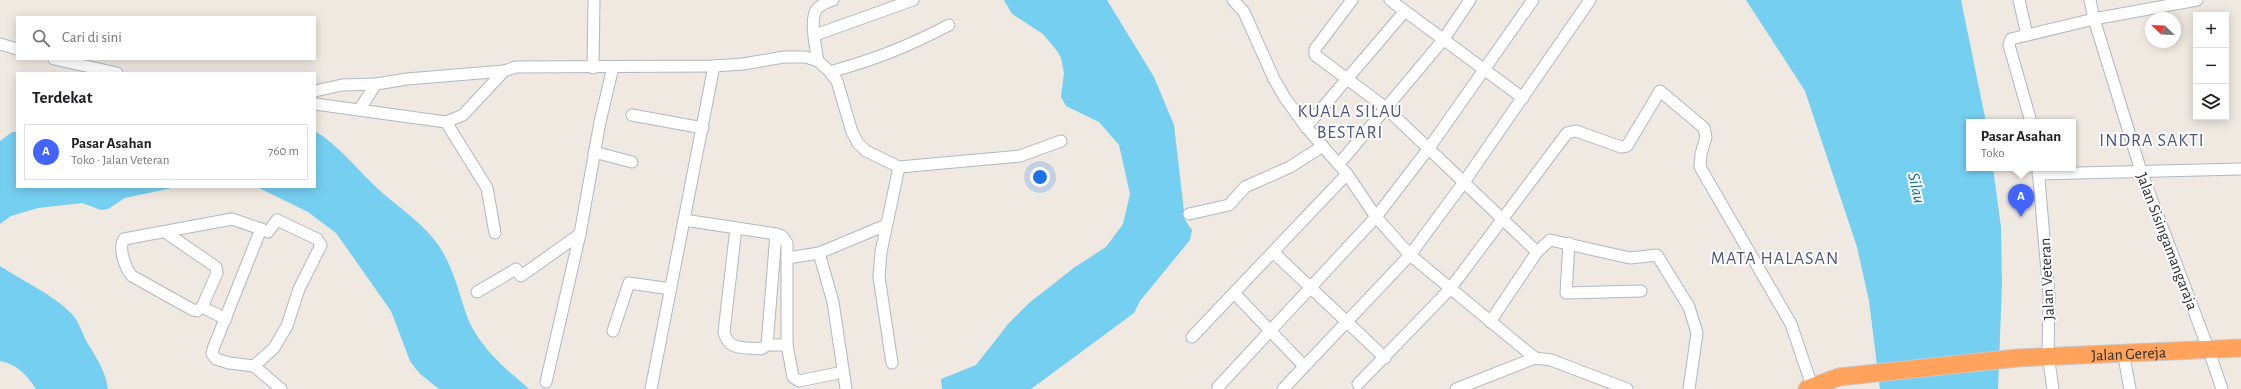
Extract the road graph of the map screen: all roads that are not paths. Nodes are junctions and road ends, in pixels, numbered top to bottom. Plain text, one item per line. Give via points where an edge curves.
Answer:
1 (594, 0) edge
2 (833, 0) edge
3 (913, 0) edge
4 (1233, 0) edge
5 (1352, 0) edge
6 (1390, 0) edge
7 (1533, 0) edge
8 (1590, 0) edge
9 (2019, 0) edge
10 (2090, 0) edge
11 (2197, 0) edge
12 (1468, 1) edge
13 (1404, 11) junction
14 (2094, 19) junction
15 (949, 25) dead end
16 (815, 35) junction
17 (2027, 35) junction
18 (1443, 40) junction
19 (0, 44) edge
20 (16, 49) edge
21 (58, 60) edge
22 (818, 61) junction
23 (714, 66) junction
24 (613, 67) junction
25 (593, 68) junction
26 (1483, 70) junction
27 (504, 71) junction
28 (112, 72) edge
29 (830, 72) junction
30 (1348, 81) junction
31 (376, 84) junction
32 (316, 91) edge
33 (1523, 98) junction
34 (316, 104) edge
35 (1386, 108) junction
36 (359, 110) junction
37 (632, 115) dead end
38 (2030, 119) edge
39 (446, 122) junction
40 (1306, 127) junction
41 (703, 128) junction
42 (1061, 141) dead end
43 (1324, 146) junction
44 (1429, 148) junction
45 (594, 152) junction
46 (632, 162) dead end
47 (1339, 164) junction
48 (899, 167) junction
49 (2241, 169) edge
50 (2038, 171) edge
51 (2140, 171) junction
52 (1347, 174) junction
53 (1464, 182) junction
54 (1189, 214) dead end
55 (1376, 217) junction
56 (1501, 219) junction
57 (684, 220) junction
58 (886, 225) junction
59 (736, 228) junction
60 (261, 230) junction
61 (165, 232) junction
62 (495, 233) dead end
63 (580, 234) junction
64 (776, 234) junction
65 (1569, 243) junction
66 (1273, 252) junction
67 (1537, 252) junction
68 (819, 253) junction
69 (1410, 255) junction
70 (787, 258) junction
71 (1311, 288) junction
72 (671, 289) junction
73 (1450, 289) junction
74 (1641, 291) dead end
75 (477, 292) dead end
76 (1234, 293) junction
77 (202, 307) junction
78 (226, 319) junction
79 (1490, 322) junction
80 (1348, 323) junction
81 (1270, 330) junction
82 (613, 331) dead end
83 (1192, 337) dead end
84 (767, 345) junction
85 (787, 346) junction
86 (2208, 348) junction
87 (2241, 348) edge
88 (2123, 352) junction
89 (2048, 355) junction
90 (1385, 358) junction
91 (1535, 358) junction
92 (892, 363) dead end
93 (254, 366) junction
94 (1304, 366) junction
95 (843, 372) junction
96 (546, 382) dead end
97 (1358, 384) dead end
98 (1474, 386) edge
99 (1218, 387) dead end
100 (1810, 387) edge
101 (281, 389) edge
102 (651, 389) edge
103 (846, 389) edge
104 (1283, 389) edge
105 (1456, 389) edge
106 (1627, 389) edge
107 (1689, 389) edge
108 (2053, 389) edge
109 (2130, 389) edge
110 (2222, 389) edge

1 - 25 street
2 - 16 street via 821,5 814,13
3 - 16 street
4 - 40 street via 1244,12 1274,79
5 - 30 street via 1314,53
6 - 13 street
7 - 26 street
8 - 33 street
9 - 17 street
10 - 14 street, Jalan Sisingamangaraja
11 - 14 street
12 - 18 street
13 - 18 street
13 - 30 street
14 - 17 street
14 - 51 street, Jalan Sisingamangaraja
15 - 29 street via 874,60
16 - 22 street
17 - 38 street via 2011,39 2009,45
18 - 26 street
18 - 35 street
19 - 20 street
21 - 28 street
22 - 23 street via 806,57 784,57
22 - 29 street
23 - 24 street
23 - 41 street
24 - 25 street
24 - 45 street
25 - 27 street via 516,67
26 - 33 street
26 - 44 street
27 - 31 street
27 - 39 street via 463,115
29 - 48 street via 837,81 852,132 858,143 866,151
30 - 35 street
30 - 40 street
31 - 32 street via 342,85
31 - 36 street
33 - 53 street
34 - 36 street
35 - 44 street
35 - 47 street
36 - 39 street
37 - 41 street
39 - 62 street via 488,188
40 - 43 street
41 - 57 street
42 - 48 street via 1020,156
43 - 47 street
43 - 54 street via 1290,167 1245,187 1230,205
44 - 53 street
44 - 55 street
45 - 46 street
45 - 63 street
47 - 52 street
48 - 58 street
49 - 51 street
50 - 51 street
50 - 89 street, Jalan Veteran via 2049,295
51 - 86 street, Jalan Sisingamangaraja
52 - 55 street
52 - 66 street
53 - 56 street
53 - 69 street
55 - 69 street
55 - 71 street
56 - 67 street
56 - 73 street
56 - 100 street via 1567,133 1576,131 1621,147 1627,146 1658,92 1661,91 1704,128 1706,138 1700,167 1791,324
57 - 59 street
57 - 72 street
58 - 68 street
58 - 92 street via 879,277
59 - 64 street
59 - 84 street via 725,324 726,340 732,346 761,349
60 - 61 street via 232,219
60 - 78 street
60 - 93 street via 268,232 277,220 317,239 321,245 299,289 281,338
61 - 77 street via 213,263 217,269
61 - 77 street via 124,239 121,244 125,268 136,279 193,310 197,311
63 - 75 street via 522,278 516,269
63 - 96 street
64 - 70 street via 788,243
64 - 84 street
65 - 67 street via 1550,240
65 - 74 street via 1566,293
65 - 107 street via 1630,258 1654,254 1660,258 1689,307 1697,333
66 - 71 street
66 - 76 street
67 - 79 street
68 - 70 street
68 - 95 street via 832,298
69 - 73 street
69 - 80 street
70 - 85 street
71 - 80 street
71 - 81 street
72 - 82 street via 629,283
72 - 102 street
73 - 79 street
73 - 90 street
76 - 81 street
76 - 83 street
77 - 78 street
78 - 93 street via 213,349 214,356 229,363
79 - 91 street
80 - 90 street
80 - 94 street
81 - 94 street
81 - 99 street
84 - 85 street
85 - 95 street via 793,377 797,380
86 - 87 highway, Jalan Gereja
86 - 88 highway, Jalan Gereja
86 - 110 street, Jalan Sisingamangaraja
88 - 89 highway, Jalan Gereja
88 - 109 street
89 - 100 highway, Jalan Gereja via 1839,377
89 - 108 street, Jalan Veteran
90 - 97 street
91 - 98 street
91 - 106 street via 1551,360
93 - 101 street
94 - 104 street
95 - 103 street
98 - 105 street

